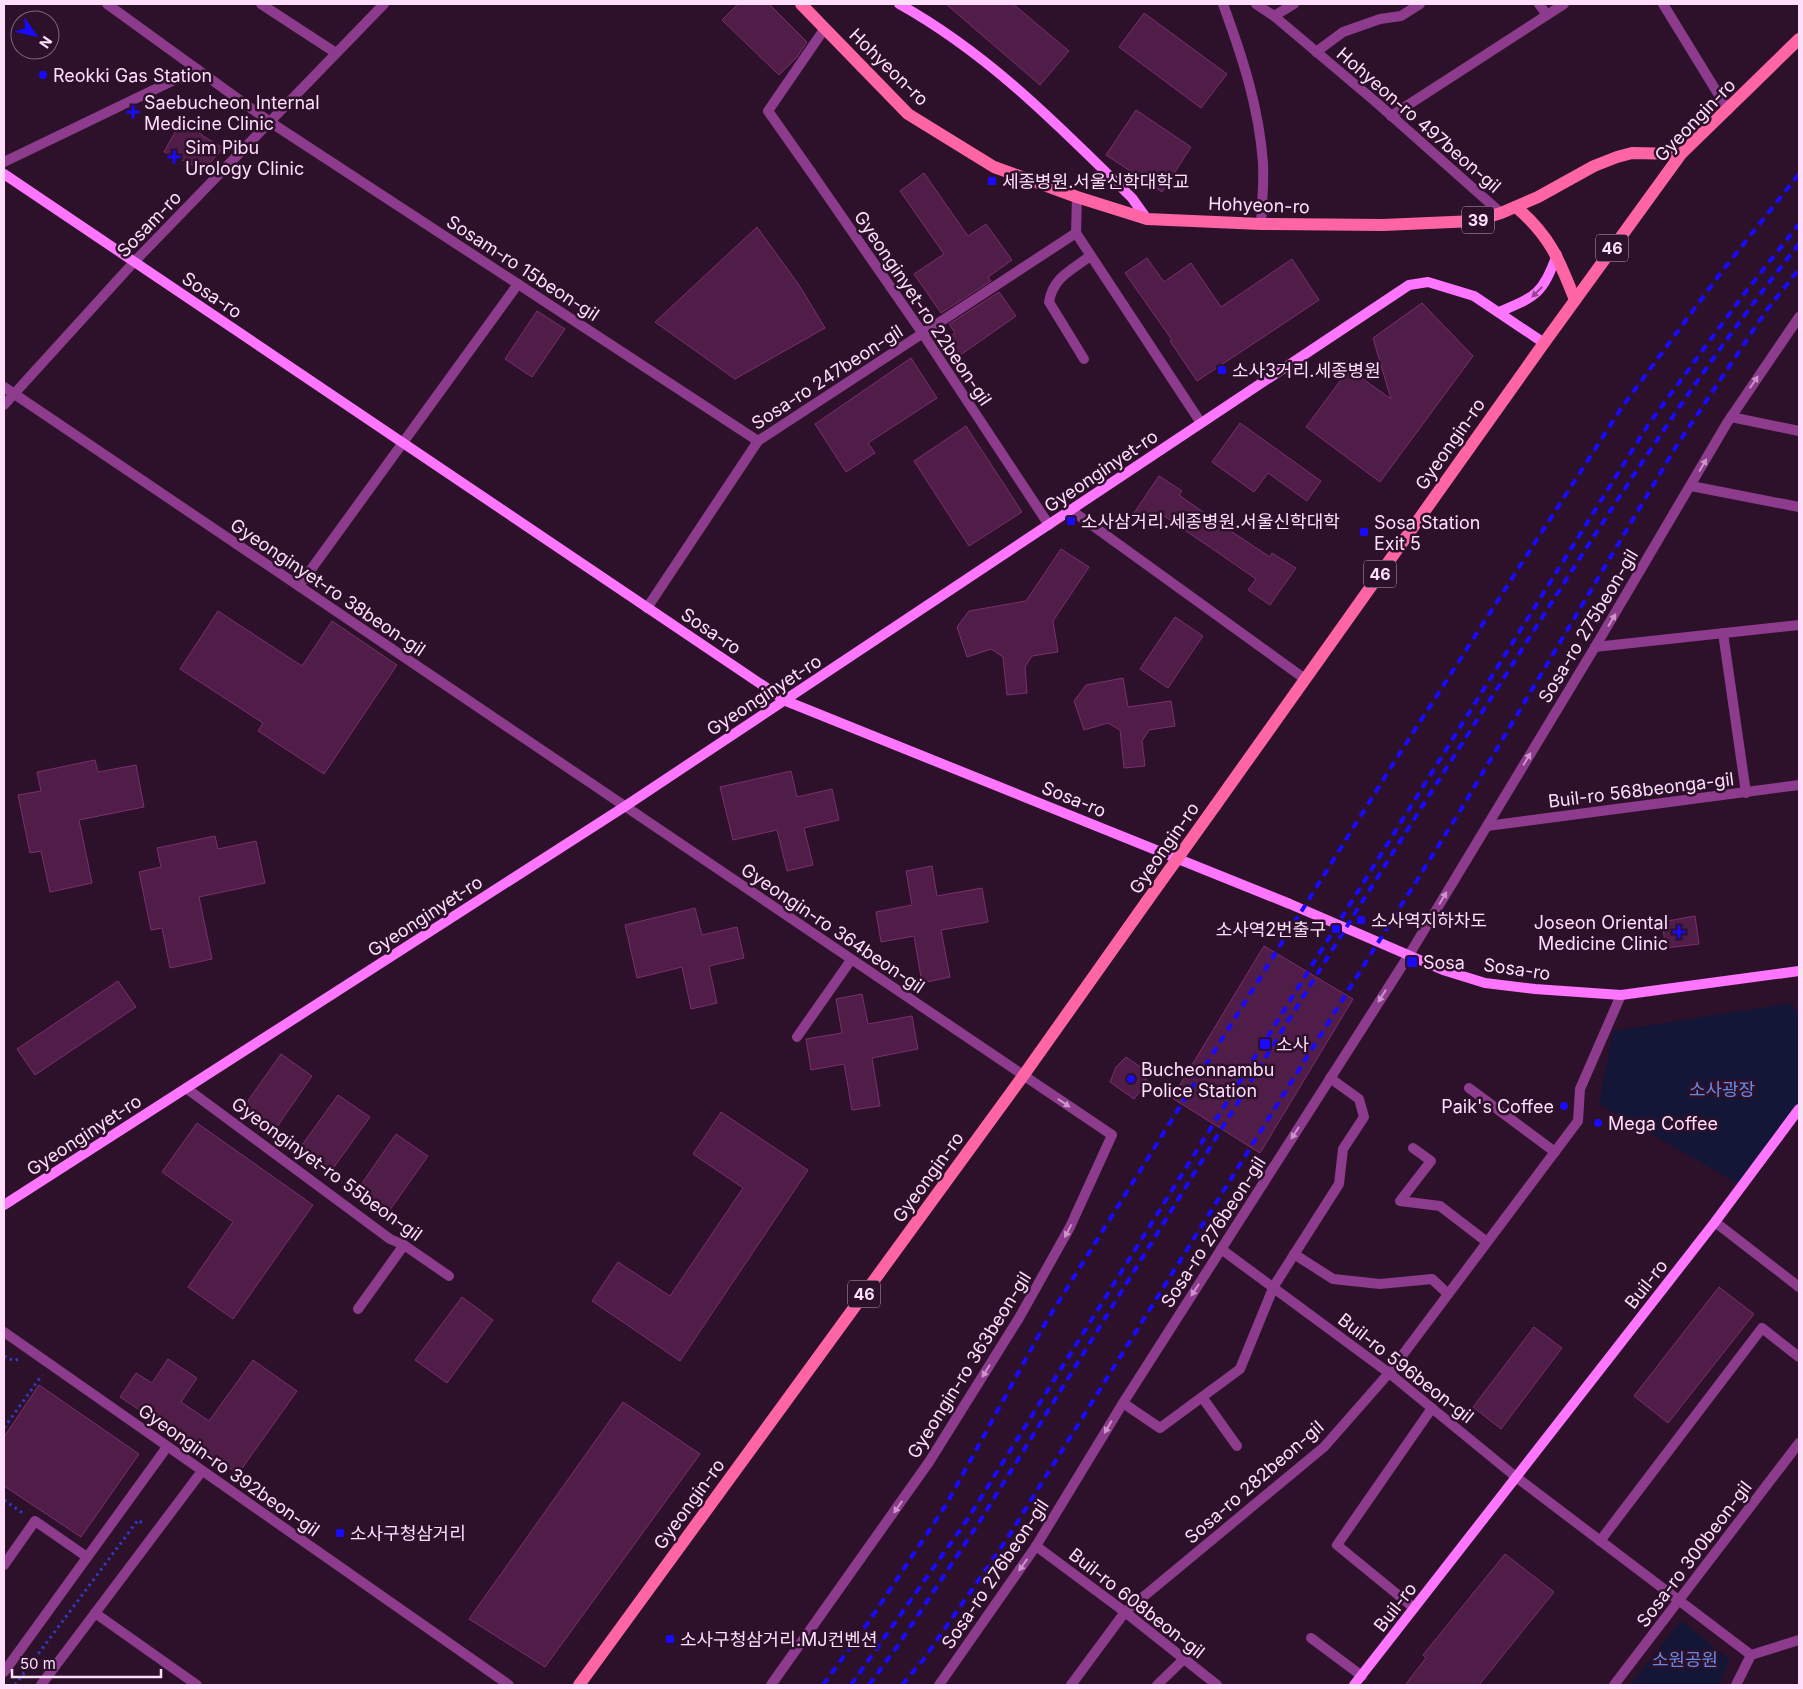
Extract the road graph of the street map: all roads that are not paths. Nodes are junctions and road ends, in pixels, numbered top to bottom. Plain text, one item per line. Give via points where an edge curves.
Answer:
1 (107, 4) edge
2 (261, 4) edge
3 (384, 4) edge
4 (801, 4) edge
5 (899, 4) edge
6 (1223, 4) edge
7 (1256, 4) edge
8 (1294, 4) edge
9 (1420, 4) edge
10 (1539, 4) edge
11 (1564, 4) edge
12 (1662, 4) edge
13 (1547, 15) junction
14 (1274, 16) junction
15 (825, 28) junction
16 (1798, 40) edge
17 (1316, 52) junction
18 (336, 53) junction
19 (198, 69) junction
20 (1728, 110) junction
21 (1391, 116) junction
22 (270, 122) junction
23 (1681, 154) junction
24 (4, 162) edge
25 (4, 174) edge
26 (1077, 197) junction
27 (1516, 207) junction
28 (1501, 213) junction
29 (1147, 219) junction
30 (1261, 224) junction
31 (1076, 233) junction
32 (1557, 255) junction
33 (1090, 256) junction
34 (134, 262) junction
35 (518, 284) junction
36 (1575, 300) junction
37 (1499, 312) junction
38 (1799, 317) edge
39 (923, 334) junction
40 (1544, 342) junction
41 (1084, 359) dead end
42 (4, 387) edge
43 (14, 394) junction
44 (4, 405) edge
45 (1731, 417) junction
46 (1201, 423) junction
47 (1799, 431) edge
48 (758, 441) junction
49 (403, 442) junction
50 (1691, 486) junction
51 (1799, 507) edge
52 (1072, 510) junction
53 (1049, 525) junction
54 (299, 586) junction
55 (647, 608) junction
56 (1799, 625) edge
57 (1723, 633) junction
58 (1596, 648) junction
59 (1305, 679) junction
60 (786, 701) junction
61 (1799, 785) edge
62 (1746, 793) junction
63 (624, 807) junction
64 (1487, 826) junction
65 (1409, 954) junction
66 (851, 960) junction
67 (1799, 971) edge
68 (1621, 994) junction
69 (797, 1038) dead end
70 (1023, 1076) junction
71 (1330, 1078) junction
72 (186, 1088) junction
73 (1470, 1088) dead end
74 (1799, 1109) edge
75 (1413, 1148) dead end
76 (1555, 1152) junction
77 (4, 1206) edge
78 (1715, 1222) junction
79 (1487, 1242) junction
80 (404, 1245) junction
81 (1221, 1249) junction
82 (1294, 1254) junction
83 (449, 1276) dead end
84 (1274, 1286) junction
85 (1799, 1287) edge
86 (1448, 1294) junction
87 (358, 1310) dead end
88 (4, 1332) edge
89 (1799, 1357) edge
90 (1389, 1373) junction
91 (1202, 1397) junction
92 (1122, 1404) junction
93 (1432, 1408) junction
94 (1799, 1443) edge
95 (167, 1446) junction
96 (1237, 1446) dead end
97 (202, 1471) junction
98 (1516, 1477) junction
99 (1600, 1541) junction
100 (1036, 1546) junction
101 (87, 1557) junction
102 (4, 1564) edge
103 (1678, 1602) junction
104 (1414, 1608) junction
105 (95, 1612) junction
106 (1125, 1612) junction
107 (1311, 1638) dead end
108 (1799, 1640) edge
109 (1751, 1655) junction
110 (1184, 1659) junction
111 (4, 1672) edge
112 (1362, 1676) junction
113 (41, 1685) edge
114 (197, 1685) edge
115 (509, 1685) edge
116 (579, 1685) edge
117 (771, 1685) edge
118 (939, 1685) edge
119 (1071, 1685) edge
120 (1157, 1685) edge
121 (1217, 1685) edge
122 (1354, 1685) edge
123 (1614, 1685) edge
124 (1736, 1685) edge

1 - 19 street, Sosam-ro 15beon-gil
2 - 18 street
3 - 18 street, Sosam-ro
4 - 15 main road, Hohyeon-ro / 39
5 - 29 street via 941,28 997,70 1132,198
6 - 30 street via 1245,63 1258,118 1263,164
7 - 14 street, Hohyeon-ro 497beon-gil
8 - 14 street
9 - 17 street, Hohyeon-ro 497beon-gil via 1401,16 1380,19 1343,32
10 - 13 street
11 - 13 street
12 - 20 street
13 - 21 street
14 - 17 street, Hohyeon-ro 497beon-gil
15 - 26 main road, Hohyeon-ro / 39 via 908,114 994,167
15 - 39 street, Gyeonginyet-ro 22beon-gil via 768,111
16 - 20 main road, Gyeongin-ro
17 - 21 street, Hohyeon-ro 497beon-gil
18 - 22 street, Sosam-ro
19 - 22 street, Sosam-ro 15beon-gil
19 - 24 street
20 - 23 main road, Gyeongin-ro
21 - 28 street, Hohyeon-ro 497beon-gil
22 - 34 street, Sosam-ro
22 - 35 street, Sosam-ro 15beon-gil
23 - 27 main road, Hohyeon-ro / 39 via 1632,153 1617,156
23 - 36 main road, Gyeongin-ro / 46
25 - 34 street, Sosa-ro
26 - 29 main road, Hohyeon-ro / 39
26 - 31 street
27 - 28 main road, Hohyeon-ro / 39
27 - 32 main road via 1535,223
28 - 30 main road, Hohyeon-ro / 39 via 1475,221 1392,225
29 - 30 main road, Hohyeon-ro / 39
31 - 33 street
31 - 39 street, Sosa-ro 247beon-gil
32 - 36 main road
32 -> 37 street via 1548,278 1536,295
33 - 41 street via 1051,288 1049,302
33 - 46 street
34 - 43 street, Sosam-ro
34 - 49 street, Sosa-ro
35 - 48 street, Sosam-ro 15beon-gil
35 - 49 street
36 - 40 main road, Gyeongin-ro / 46
37 - 40 street, Gyeonginyet-ro
37 - 46 street, Gyeonginyet-ro via 1474,296 1449,287 1428,282 1409,285
45 -> 38 street, Sosa-ro 275beon-gil
39 - 48 street, Sosa-ro 247beon-gil
39 - 53 street, Gyeonginyet-ro 22beon-gil
40 - 59 main road, Gyeongin-ro / 46
42 - 43 street, Gyeonginyet-ro 38beon-gil
43 - 44 street, Sosam-ro
43 - 54 street, Gyeonginyet-ro 38beon-gil
45 - 47 street
50 -> 45 street, Sosa-ro 275beon-gil
46 - 52 street, Gyeonginyet-ro
48 - 55 street, Sosa-ro 247beon-gil
49 - 54 street
49 - 55 street, Sosa-ro
50 - 51 street
58 -> 50 street, Sosa-ro 275beon-gil
52 - 53 street, Gyeonginyet-ro
52 - 59 street
53 - 60 street, Gyeonginyet-ro
54 - 63 street, Gyeonginyet-ro 38beon-gil
55 - 60 street, Sosa-ro
56 - 57 street
57 - 58 street
57 - 62 street
64 -> 58 street, Sosa-ro 275beon-gil
59 - 70 main road, Gyeongin-ro / 46, bridge
60 - 63 street, Gyeonginyet-ro
60 - 65 street, Sosa-ro
61 - 62 street, Buil-ro 568beonga-gil
62 - 64 street, Buil-ro 568beonga-gil
63 - 66 street, Gyeongin-ro 364beon-gil
63 - 72 street, Gyeonginyet-ro
65 -> 64 street, Sosa-ro 275beon-gil
65 - 68 street, Sosa-ro via 1443,970 1484,983 1535,990
65 -> 71 street, Sosa-ro 276beon-gil
66 - 69 street
66 - 70 street, Gyeongin-ro 364beon-gil
67 - 68 street, Sosa-ro
68 - 76 street, Sosa-ro 282beon-gil via 1580,1089 1578,1121
70 - 116 main road, Gyeongin-ro / 46
70 -> 117 street, Gyeongin-ro 363beon-gil via 1112,1136 1070,1227 1009,1335 929,1462
71 -> 81 street, Sosa-ro 276beon-gil
71 - 82 street via 1359,1099 1364,1117 1343,1149 1339,1184
72 - 77 street, Gyeonginyet-ro
72 - 80 street, Gyeonginyet-ro 55beon-gil via 390,1239
73 - 76 street
74 - 78 street, Buil-ro
75 - 79 street via 1431,1161 1400,1200 1440,1206
76 - 79 street, Sosa-ro 282beon-gil
78 - 85 street
78 - 98 street, Buil-ro
79 - 86 street, Sosa-ro 282beon-gil
80 - 83 street, Gyeonginyet-ro 55beon-gil
80 - 87 street
81 - 84 street, Buil-ro 596beon-gil
81 -> 92 street, Sosa-ro 276beon-gil
82 - 84 street
82 - 86 street via 1333,1279 1380,1284 1432,1279
84 - 90 street, Buil-ro 596beon-gil
84 - 91 street via 1240,1369
86 - 90 street, Sosa-ro 282beon-gil
88 - 95 street, Gyeongin-ro 392beon-gil
89 - 99 street via 1762,1328
90 - 93 street, Buil-ro 596beon-gil
90 - 106 street, Sosa-ro 282beon-gil via 1324,1447
91 - 92 street via 1160,1428
91 - 96 street
92 -> 100 street, Sosa-ro 276beon-gil
93 - 98 street, Buil-ro 596beon-gil
93 - 104 street via 1337,1544
94 - 103 street, Sosa-ro 300beon-gil
95 - 97 street, Gyeongin-ro 392beon-gil
95 - 101 street
97 - 105 street
97 - 115 street, Gyeongin-ro 392beon-gil
98 - 99 street
98 - 104 street, Buil-ro
99 - 103 street
100 - 106 street, Buil-ro 608beon-gil
100 -> 118 street, Sosa-ro 276beon-gil
101 - 102 street via 34,1521
101 - 111 street
103 - 109 street
103 - 123 street, Sosa-ro 300beon-gil
104 - 112 street, Buil-ro
105 - 113 street
105 - 114 street
106 - 110 street, Buil-ro 608beon-gil
106 - 119 street, Sosa-ro 282beon-gil
107 - 112 street
108 - 109 street
109 - 124 street
110 - 120 street
110 - 121 street, Buil-ro 608beon-gil
112 - 122 street, Buil-ro

